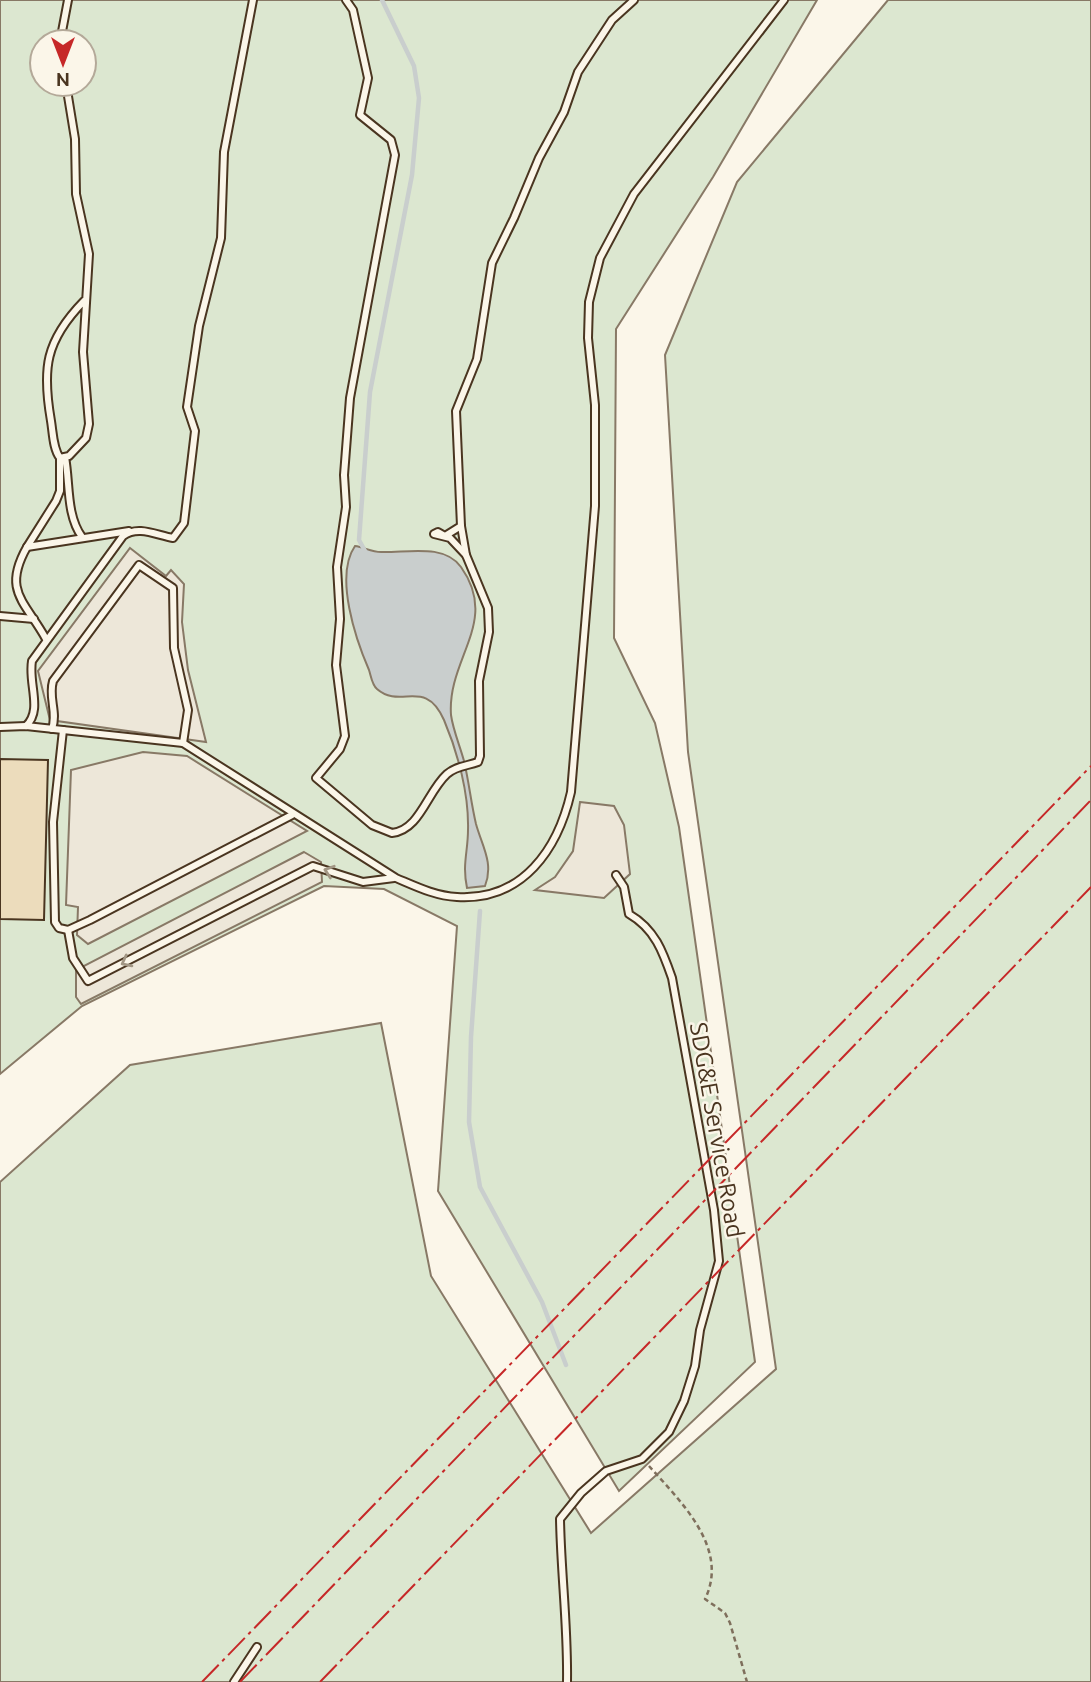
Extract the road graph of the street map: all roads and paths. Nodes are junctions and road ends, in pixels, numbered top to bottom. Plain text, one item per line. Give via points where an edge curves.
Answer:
1 (68, 0) edge
2 (253, 0) edge
3 (346, 0) edge
4 (634, 0) edge
5 (784, 0) edge
6 (63, 28) edge
7 (68, 98) edge
8 (84, 301) junction
9 (62, 458) junction
10 (461, 526) junction
11 (130, 531) junction
12 (82, 537) junction
13 (27, 547) junction
14 (466, 555) junction
15 (0, 616) edge
16 (34, 619) junction
17 (46, 639) junction
18 (26, 726) junction
19 (0, 727) edge
20 (52, 729) junction
21 (63, 730) junction
22 (183, 743) junction
23 (292, 815) junction
24 (617, 875) dead end
25 (396, 878) junction
26 (68, 930) junction
27 (642, 1459) junction
28 (257, 1647) dead end
29 (234, 1682) edge
30 (567, 1682) edge
31 (747, 1682) edge

1 - 6 lane
2 - 11 lane via 224,152 221,239 199,326 187,407 195,431 184,523 173,538 152,531
3 - 14 lane via 368,78 360,115 391,141 395,155 350,398 346,507 337,567 340,619 336,665 345,736 316,778 372,825 392,833 408,828 433,789 456,768 478,762 480,756 479,681 489,622 484,593
4 - 10 lane via 612,20 578,72 492,263 477,359 456,411
5 - 25 lane via 634,194 600,258 589,302 588,338 595,405 595,506 571,792 564,824 536,867 493,894 457,897
7 - 8 lane via 76,194 89,254
8 - 9 lane via 88,432 74,451
8 - 9 lane via 47,360 47,397 54,441
9 - 12 lane via 74,526
9 - 13 lane via 60,491
10 - 14 lane
10 - 14 lane via 445,536
11 - 12 lane
11 - 17 lane
12 - 13 lane
13 - 16 lane via 14,585
15 - 16 lane
16 - 17 lane
17 - 18 lane via 32,661 29,676 36,708 34,719
18 - 19 lane
18 - 20 lane
20 - 21 lane
20 - 22 lane via 56,716 50,691 53,681 139,565 173,589 174,648 188,710
21 - 22 lane
21 - 26 lane via 53,822 55,922
22 - 23 lane
23 - 25 lane
23 - 26 lane
24 - 27 lane, SDG&E Service Road via 629,914 659,942 672,978 719,1261 684,1401 669,1432
25 -> 26 lane via 363,882 313,866 88,981 73,958
27 - 30 lane, SDG&E Service Road via 606,1472 560,1519
27 - 31 path via 703,1532 710,1589 705,1599 725,1613
28 - 29 lane

